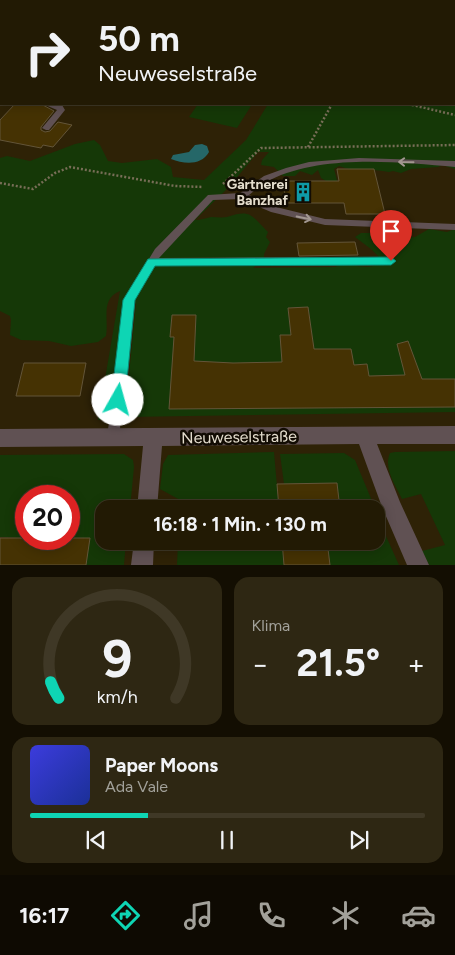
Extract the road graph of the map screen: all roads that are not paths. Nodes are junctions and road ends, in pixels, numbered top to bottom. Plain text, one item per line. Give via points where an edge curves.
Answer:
1 (51, 105) edge
2 (46, 128) dead end
3 (455, 164) edge
4 (242, 196) junction
5 (455, 227) edge
6 (391, 261) dead end
7 (152, 262) junction
8 (455, 435) edge
9 (365, 436) junction
10 (0, 438) edge
11 (113, 438) junction
12 (154, 438) junction
13 (148, 500) edge
14 (143, 550) edge
15 (142, 565) edge
16 (418, 565) edge

1 - 2 lane via 60,110
3 -> 4 lane via 385,161 307,165 268,178
4 -> 5 lane via 274,210 325,222
4 - 7 lane via 211,192
6 - 7 lane
7 - 11 lane via 129,300
8 - 9 street, Neuweselstraße
9 - 12 street, Neuweselstraße
9 - 16 street
10 - 11 street, Neuweselstraße
11 - 12 street, Neuweselstraße
12 - 13 street
14 - 15 street

